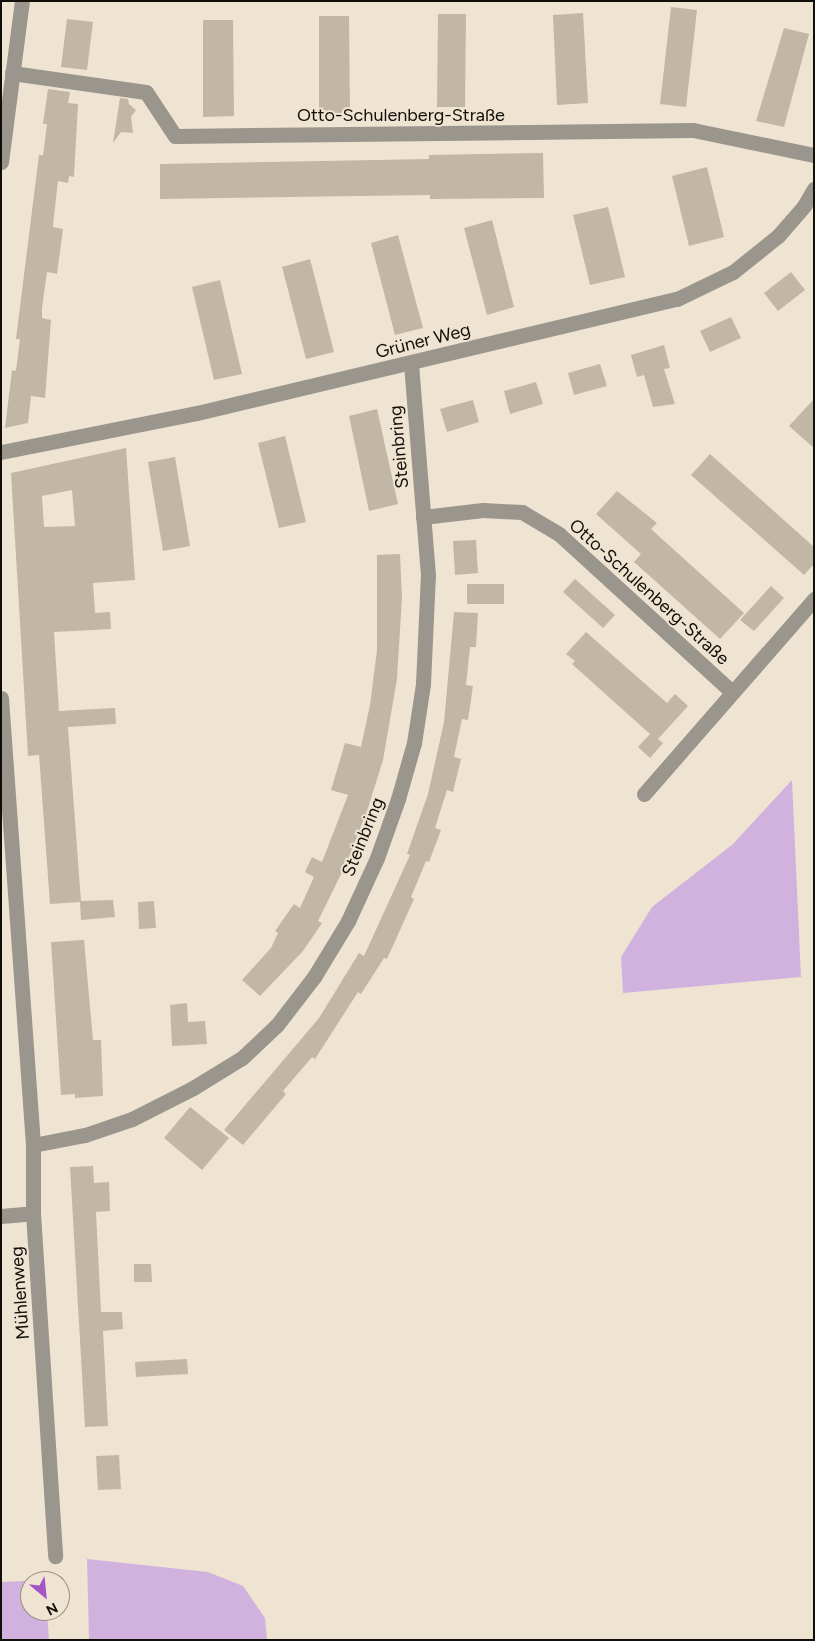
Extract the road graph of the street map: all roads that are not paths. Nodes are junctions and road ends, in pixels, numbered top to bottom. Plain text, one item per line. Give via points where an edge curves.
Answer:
1 (22, 1) edge
2 (12, 73) junction
3 (814, 155) edge
4 (1, 162) edge
5 (814, 189) edge
6 (411, 364) junction
7 (1, 452) edge
8 (423, 517) junction
9 (814, 599) edge
10 (731, 691) junction
11 (1, 698) edge
12 (644, 794) dead end
13 (6, 844) edge
14 (33, 1144) junction
15 (33, 1213) junction
16 (1, 1216) edge
17 (55, 1556) dead end

1 - 2 street
2 - 3 street, Otto-Schulenberg-Straße via 146,92 175,136 693,130
2 - 4 street
5 - 6 street, Grüner Weg via 778,236 733,272 677,300
6 - 7 street, Grüner Weg
6 - 8 street, Steinbring
8 - 10 street, Otto-Schulenberg-Straße via 483,510 522,512 559,534
8 - 14 street, Steinbring via 428,575 424,684 414,744 377,858 348,921 314,977 277,1025 242,1058 193,1088 132,1119 85,1135
9 - 10 street, Otto-Schulenberg-Straße
10 - 12 street, Otto-Schulenberg-Straße
11 - 13 street, Mühlenweg
13 - 14 street, Mühlenweg
14 - 15 street, Mühlenweg
15 - 16 street
15 - 17 street, Mühlenweg

